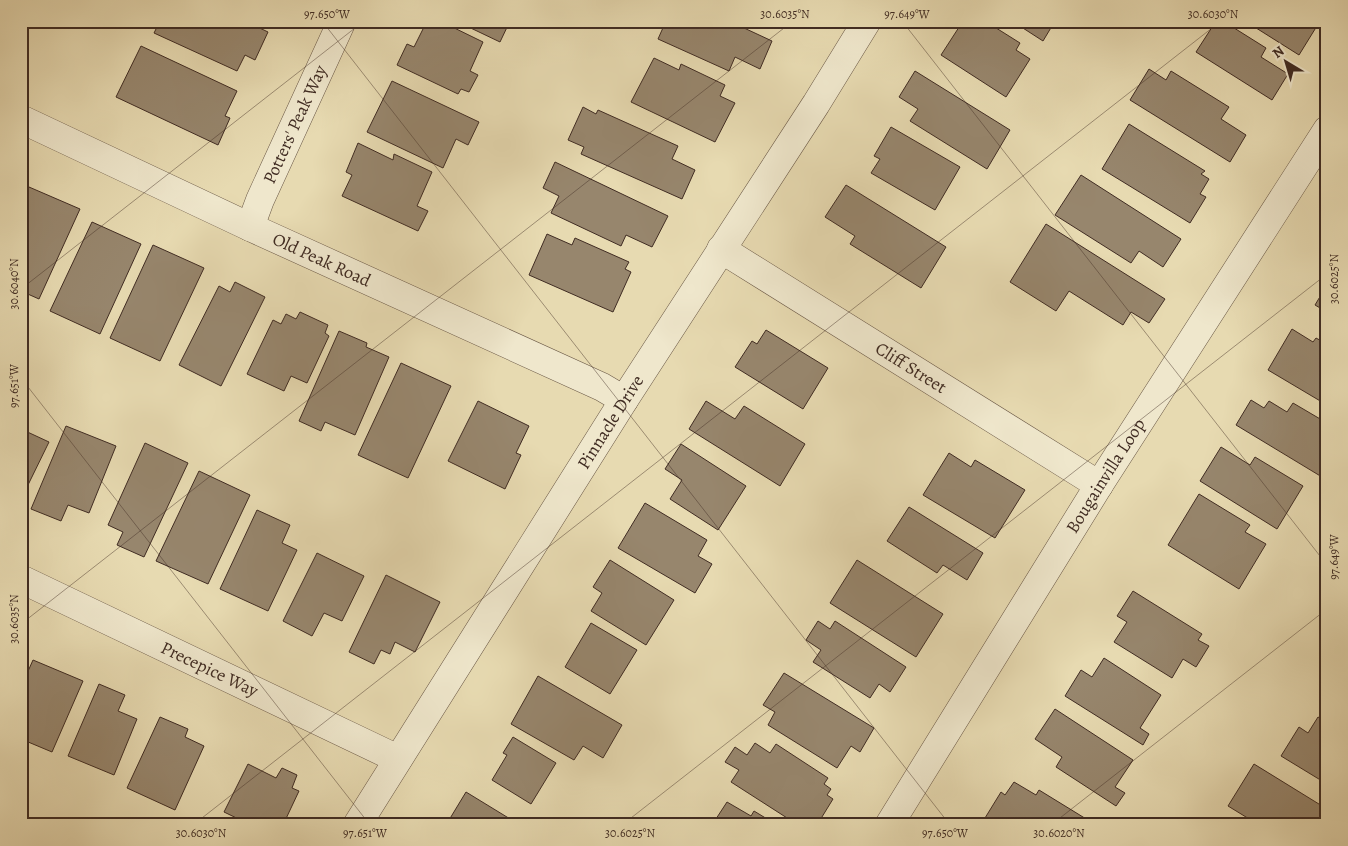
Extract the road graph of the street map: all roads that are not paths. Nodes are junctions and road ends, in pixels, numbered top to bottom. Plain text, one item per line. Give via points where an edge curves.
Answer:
1 (342, 21) edge
2 (867, 21) edge
3 (21, 119) edge
4 (1327, 130) edge
5 (250, 227) junction
6 (721, 249) junction
7 (624, 400) junction
8 (1099, 485) junction
9 (21, 579) edge
10 (398, 759) junction
11 (357, 825) edge
12 (889, 825) edge

1 - 5 street, Potters' Peak Way
2 - 6 street, Pinnacle Drive
3 - 5 street, Old Peak Road
4 - 8 street, Bougainvilla Loop
5 - 7 street, Old Peak Road via 602,387
6 - 7 street, Pinnacle Drive
6 - 8 street, Cliff Street
7 - 10 street, Pinnacle Drive
8 - 12 street, Bougainvilla Loop
9 - 10 street, Precepice Way
10 - 11 street, Pinnacle Drive

